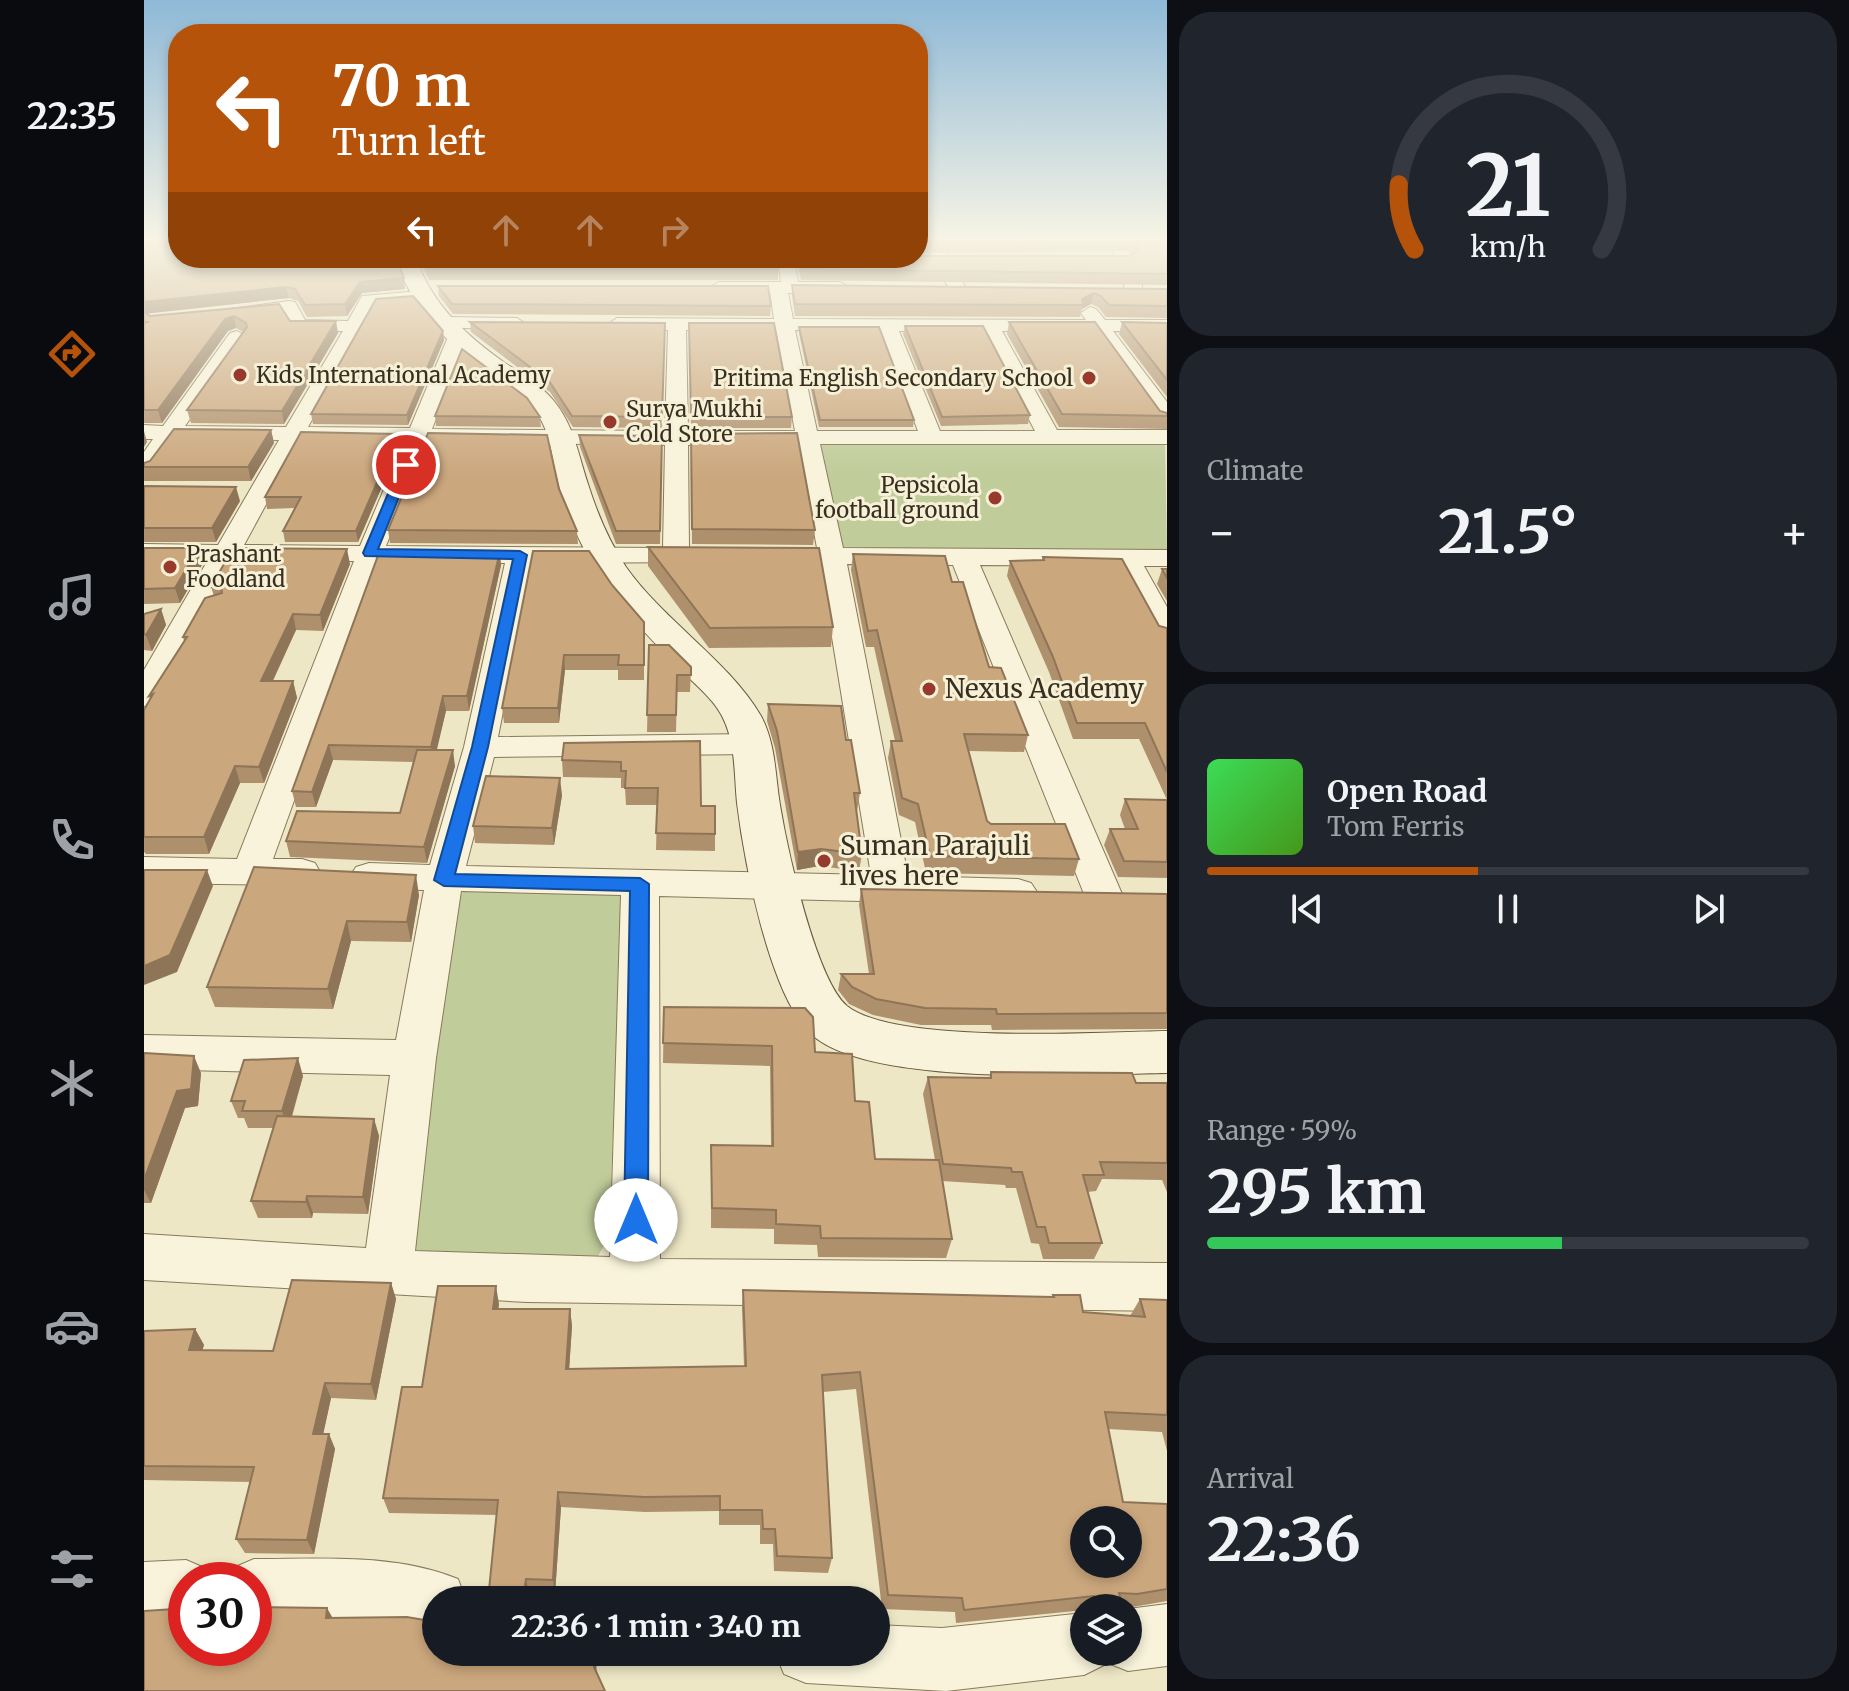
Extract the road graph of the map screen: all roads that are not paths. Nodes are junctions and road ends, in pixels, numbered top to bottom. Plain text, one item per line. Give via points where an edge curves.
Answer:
1 (290, 319) edge
2 (359, 319) edge
3 (430, 319) edge
4 (450, 319) edge
5 (518, 319) edge
6 (783, 319) edge
7 (1094, 319) edge
8 (356, 324) junction
9 (539, 324) edge
10 (600, 324) edge
11 (677, 324) junction
12 (784, 324) junction
13 (887, 324) junction
14 (989, 325) junction
15 (1099, 326) junction
16 (1167, 326) edge
17 (206, 337) edge
18 (1167, 417) edge
19 (144, 432) edge
20 (171, 432) junction
21 (294, 435) junction
22 (418, 436) junction
23 (562, 436) junction
24 (806, 436) junction
25 (931, 436) junction
26 (1049, 436) junction
27 (1167, 437) edge
28 (677, 438) junction
29 (144, 468) edge
30 (232, 491) edge
31 (261, 491) junction
32 (144, 552) edge
33 (226, 553) junction
34 (370, 553) junction
35 (520, 555) junction
36 (603, 556) junction
37 (676, 556) junction
38 (722, 556) edge
39 (753, 556) edge
40 (830, 556) junction
41 (1126, 558) junction
42 (1167, 558) edge
43 (964, 559) junction
44 (1167, 633) edge
45 (144, 697) edge
46 (752, 744) junction
47 (480, 747) junction
48 (144, 870) edge
49 (251, 870) junction
50 (444, 880) junction
51 (640, 884) junction
52 (775, 887) junction
53 (892, 889) junction
54 (1078, 893) junction
55 (1141, 894) edge
56 (144, 1052) edge
57 (1167, 1052) edge
58 (414, 1058) junction
59 (144, 1257) edge
60 (388, 1272) junction
61 (635, 1281) junction
62 (1167, 1287) edge
63 (272, 1589) edge
64 (168, 1591) edge
65 (144, 1592) edge
66 (422, 1599) edge
67 (1167, 1635) edge
68 (1142, 1638) edge
69 (1070, 1646) edge
70 (890, 1657) edge

1 - 8 street via 291,326
2 - 8 street
3 - 22 street
4 - 23 main road via 489,363 527,386
5 - 9 street
6 - 12 street
7 - 15 street
8 - 21 street
10 - 11 street
11 - 12 street
11 - 28 street
12 - 13 street
12 - 24 street
13 - 14 street
13 - 25 street
14 - 15 street
14 - 26 street
15 - 16 street
15 - 18 street
17 - 20 street via 244,334
19 - 20 street
20 - 21 street
20 - 29 street
21 - 22 street
21 - 31 street
22 - 23 street
22 - 34 street
23 - 28 street
23 - 36 main road via 573,482
24 - 25 street
24 - 28 street
24 - 40 street
25 - 26 street
26 - 27 street
28 - 37 street
30 - 31 street
31 - 33 street
32 - 33 street
33 - 34 street
33 - 45 street
34 - 35 street
34 - 49 street
35 - 36 street
35 - 47 street
36 - 37 street
36 - 46 main road via 660,630 727,697
37 - 38 street
39 - 40 street
40 - 43 street
40 - 53 street
41 - 42 street
41 - 43 street
41 - 44 street
43 - 54 street
46 - 47 street
46 - 52 main road
47 - 50 street
48 - 49 street
49 - 50 street
50 - 51 street
50 - 58 street
51 - 52 street
51 - 61 street
52 - 53 street
52 - 57 main road via 816,1004 829,1020 869,1041 986,1053
53 - 54 street
54 - 55 street
56 - 58 street
58 - 60 street
59 - 60 street
60 - 61 street
61 - 62 street
63 - 66 street via 362,1589
64 - 65 street
67 - 68 street
69 - 70 street via 942,1660

